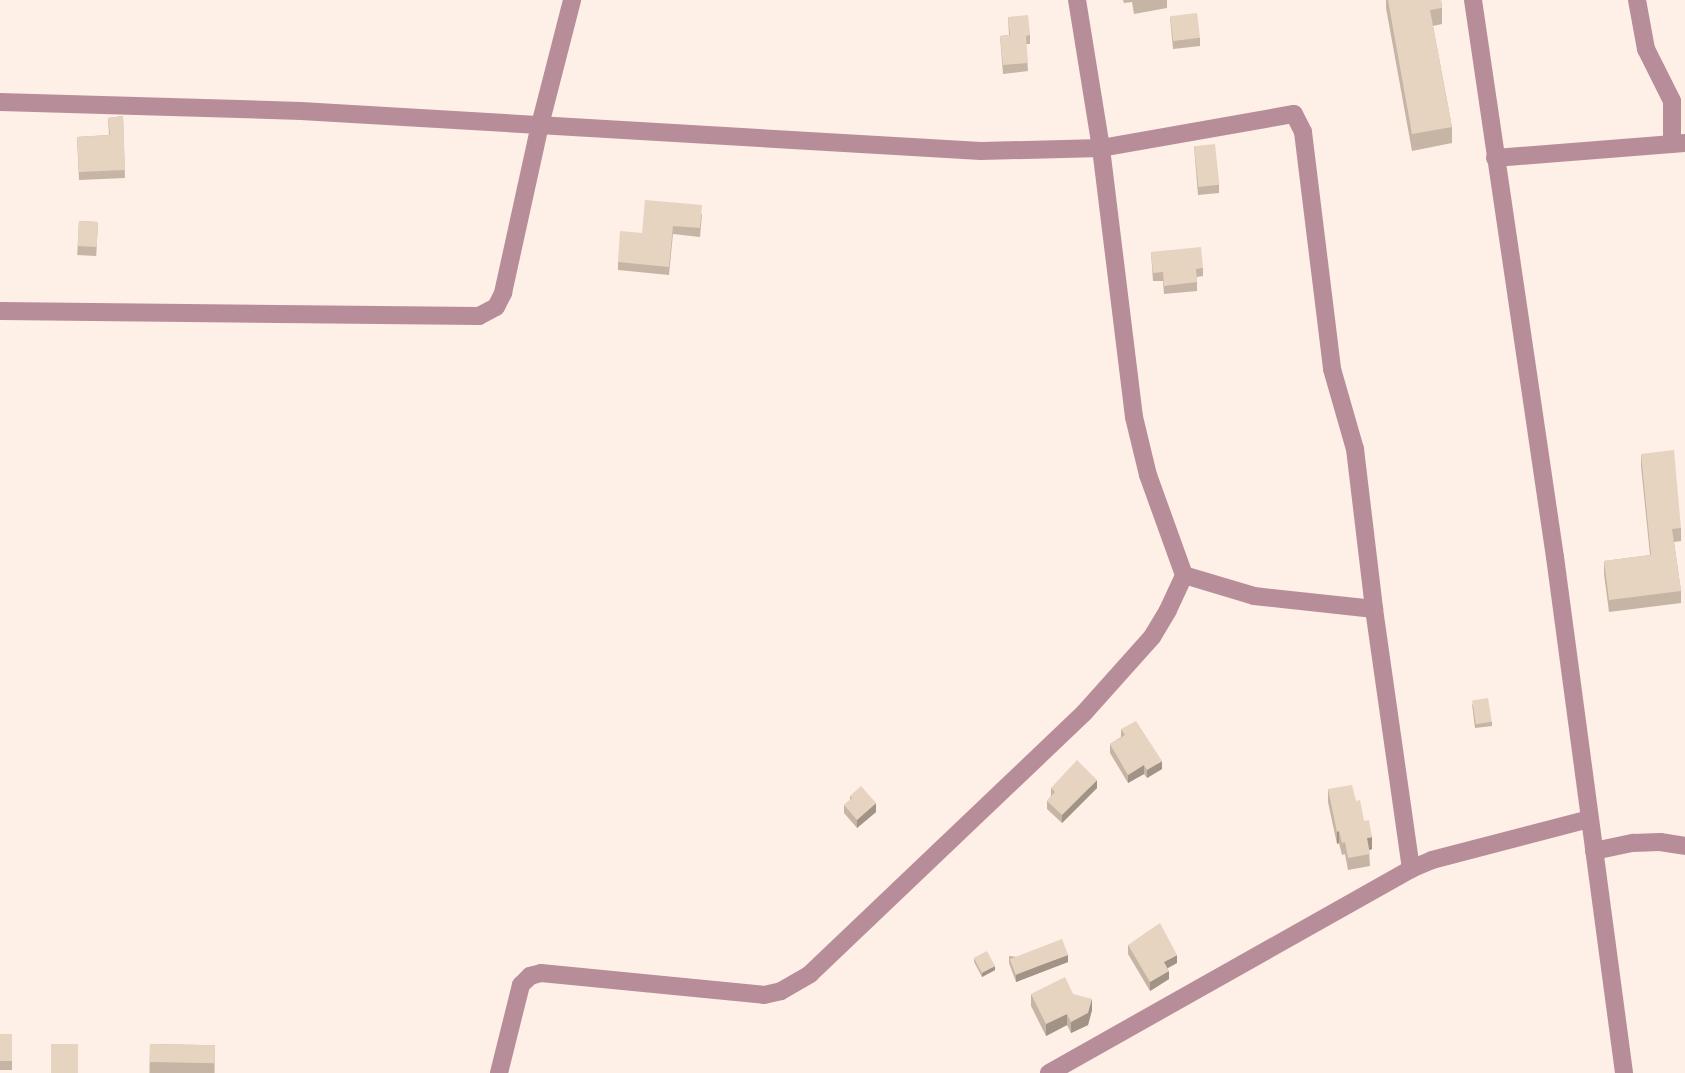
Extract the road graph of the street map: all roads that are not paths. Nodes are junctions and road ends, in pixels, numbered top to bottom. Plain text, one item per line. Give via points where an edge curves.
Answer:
1 (572, 0) edge
2 (1076, 0) edge
3 (1473, 0) edge
4 (1637, 0) edge
5 (0, 102) edge
6 (540, 125) junction
7 (1678, 143) edge
8 (1101, 148) junction
9 (1495, 158) junction
10 (0, 311) edge
11 (1184, 575) junction
12 (1374, 609) junction
13 (1589, 819) junction
14 (1685, 846) edge
15 (1594, 851) junction
16 (1411, 869) junction
17 (499, 1073) edge
18 (1049, 1073) edge
19 (1624, 1073) edge

1 - 6 street
2 - 8 street
3 - 9 street
4 - 7 street via 1646,49 1672,101
5 - 6 street via 301,111
6 - 8 street via 981,151
6 - 10 street via 503,293 496,307 479,316
7 - 9 street
8 - 11 street via 1140,450
8 - 12 street via 1294,114 1303,132 1332,369 1355,449
9 - 13 street
11 - 12 street via 1254,596
11 - 17 street via 1152,637 1084,713 810,974 764,995 541,973 530,976 521,985
12 - 16 street
13 - 15 street
13 - 16 street
14 - 15 street via 1633,843
15 - 19 street
16 - 18 street

